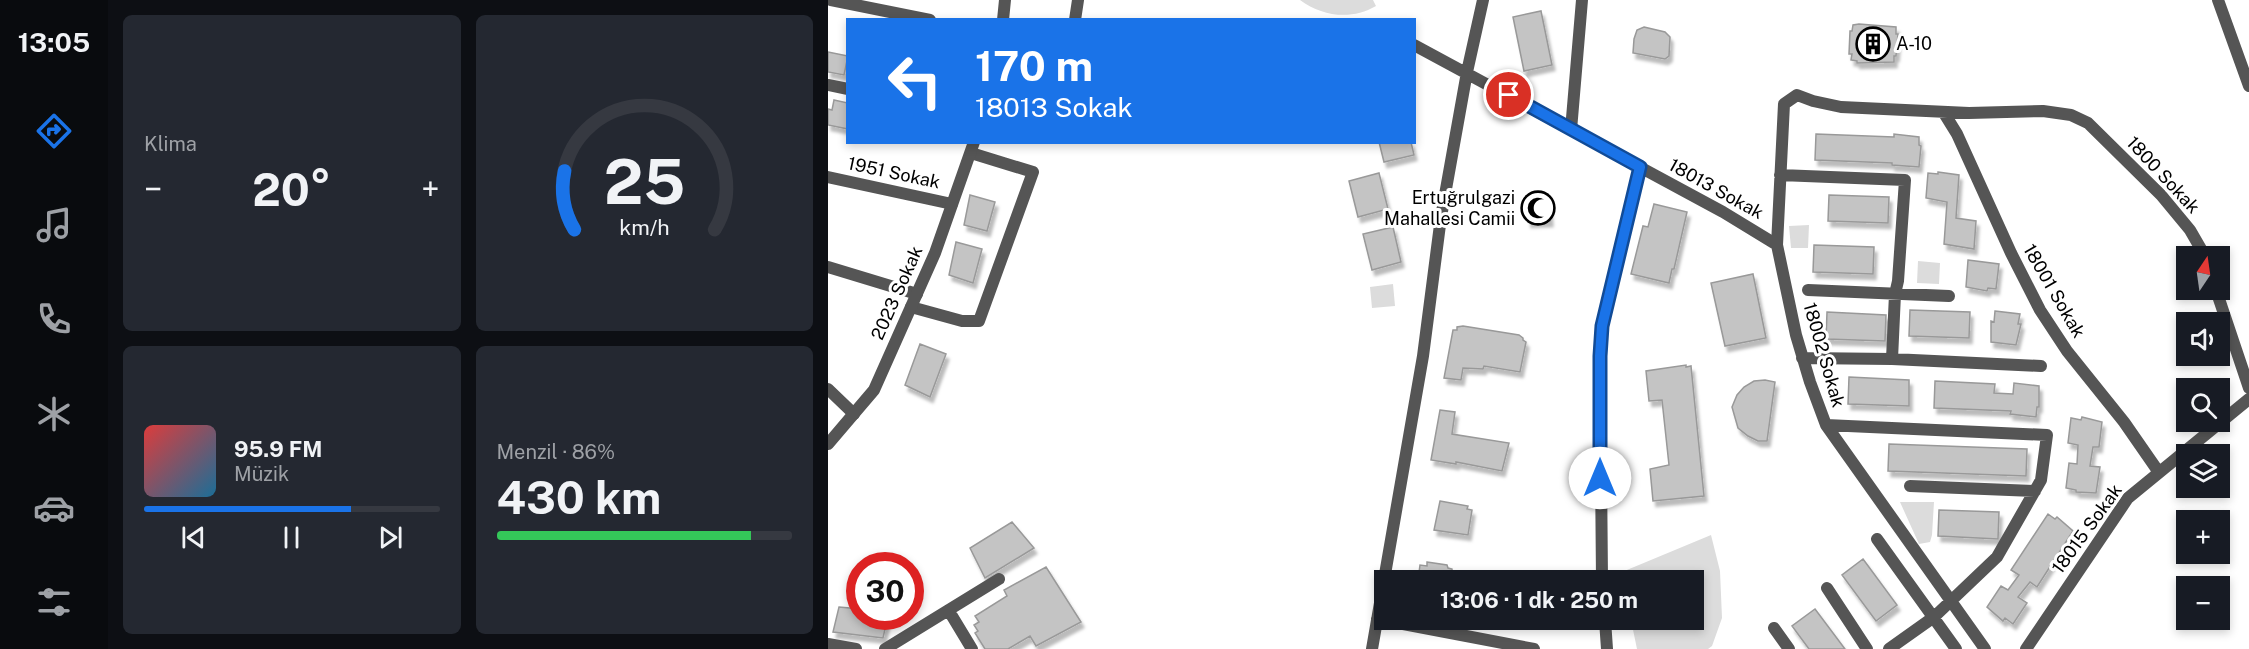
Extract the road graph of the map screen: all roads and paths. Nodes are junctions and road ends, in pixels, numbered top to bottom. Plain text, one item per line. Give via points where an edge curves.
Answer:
1 (831, 0) edge
2 (1005, 0) edge
3 (1078, 0) edge
4 (1483, 0) edge
5 (1582, 0) edge
6 (2218, 0) edge
7 (920, 18) edge
8 (1003, 18) edge
9 (1075, 18) edge
10 (1416, 46) edge
11 (1467, 72) junction
12 (828, 86) edge
13 (2249, 86) edge
14 (846, 89) edge
15 (1944, 113) junction
16 (1571, 130) junction
17 (972, 148) edge
18 (1640, 167) junction
19 (1780, 175) junction
20 (828, 177) edge
21 (952, 204) junction
22 (1777, 245) junction
23 (2199, 246) edge
24 (828, 267) edge
25 (1808, 290) dead end
26 (917, 294) junction
27 (1894, 294) junction
28 (1949, 296) dead end
29 (2219, 300) edge
30 (911, 307) junction
31 (1802, 358) junction
32 (1892, 359) junction
33 (2041, 366) dead end
34 (2249, 388) edge
35 (828, 389) edge
36 (2249, 399) edge
37 (854, 414) junction
38 (1826, 425) junction
39 (828, 444) edge
40 (2158, 471) junction
41 (1910, 486) dead end
42 (2035, 491) junction
43 (1877, 539) dead end
44 (1386, 570) edge
45 (1602, 570) edge
46 (999, 579) dead end
47 (1827, 588) dead end
48 (1950, 602) junction
49 (949, 610) junction
50 (1934, 617) junction
51 (1774, 628) dead end
52 (1375, 630) edge
53 (1435, 630) edge
54 (1606, 630) edge
55 (828, 644) edge
56 (856, 649) edge
57 (885, 649) edge
58 (972, 649) edge
59 (1372, 649) edge
60 (1534, 649) edge
61 (1608, 649) edge
62 (1789, 649) edge
63 (1867, 649) edge
64 (1889, 649) edge
65 (1956, 649) edge
66 (1985, 649) edge
67 (2026, 649) edge

1 - 7 street
2 - 8 street
3 - 9 street
4 - 11 street
5 - 16 street
6 - 13 street
10 - 11 street, 18013 Sokak
11 - 16 street, 18013 Sokak
11 - 44 street via 1441,217 1424,356
12 - 14 street
15 - 19 street, 18002 Sokak via 1841,107 1797,95 1784,104
15 - 23 street, 1800 Sokak via 2043,111 2071,115 2088,123 2161,195
15 - 40 street, 18001 Sokak via 2040,310
16 - 18 street, 18013 Sokak
17 - 21 street, 2023 Sokak
17 - 30 street via 1033,172 979,321 962,321
18 - 22 street, 18013 Sokak
18 - 45 street via 1602,326
19 - 22 street, 18002 Sokak
19 - 27 street via 1905,180
20 - 21 street, 1951 Sokak
21 - 26 street, 2023 Sokak
22 - 31 street, 18002 Sokak
24 - 26 street
25 - 27 street
26 - 30 street, 2023 Sokak
27 - 28 street
27 - 32 street
29 - 34 street
30 - 37 street, 2023 Sokak via 874,390
31 - 32 street
31 - 38 street, 18002 Sokak
32 - 33 street
35 - 37 street
36 - 40 street, 18015 Sokak
37 - 39 street, 2023 Sokak
38 - 42 street via 2047,435 2041,480
38 - 48 street, 18002 Sokak
40 - 67 street, 18015 Sokak via 2127,498
41 - 42 street
42 - 48 street via 1997,557
43 - 50 street
46 - 49 street
47 - 63 street
48 - 50 street
48 - 66 street, 18002 Sokak
49 - 57 street
49 - 58 street
50 - 64 street
50 - 65 street
51 - 62 street
52 - 59 street
53 - 60 street
54 - 61 street
55 - 56 street

